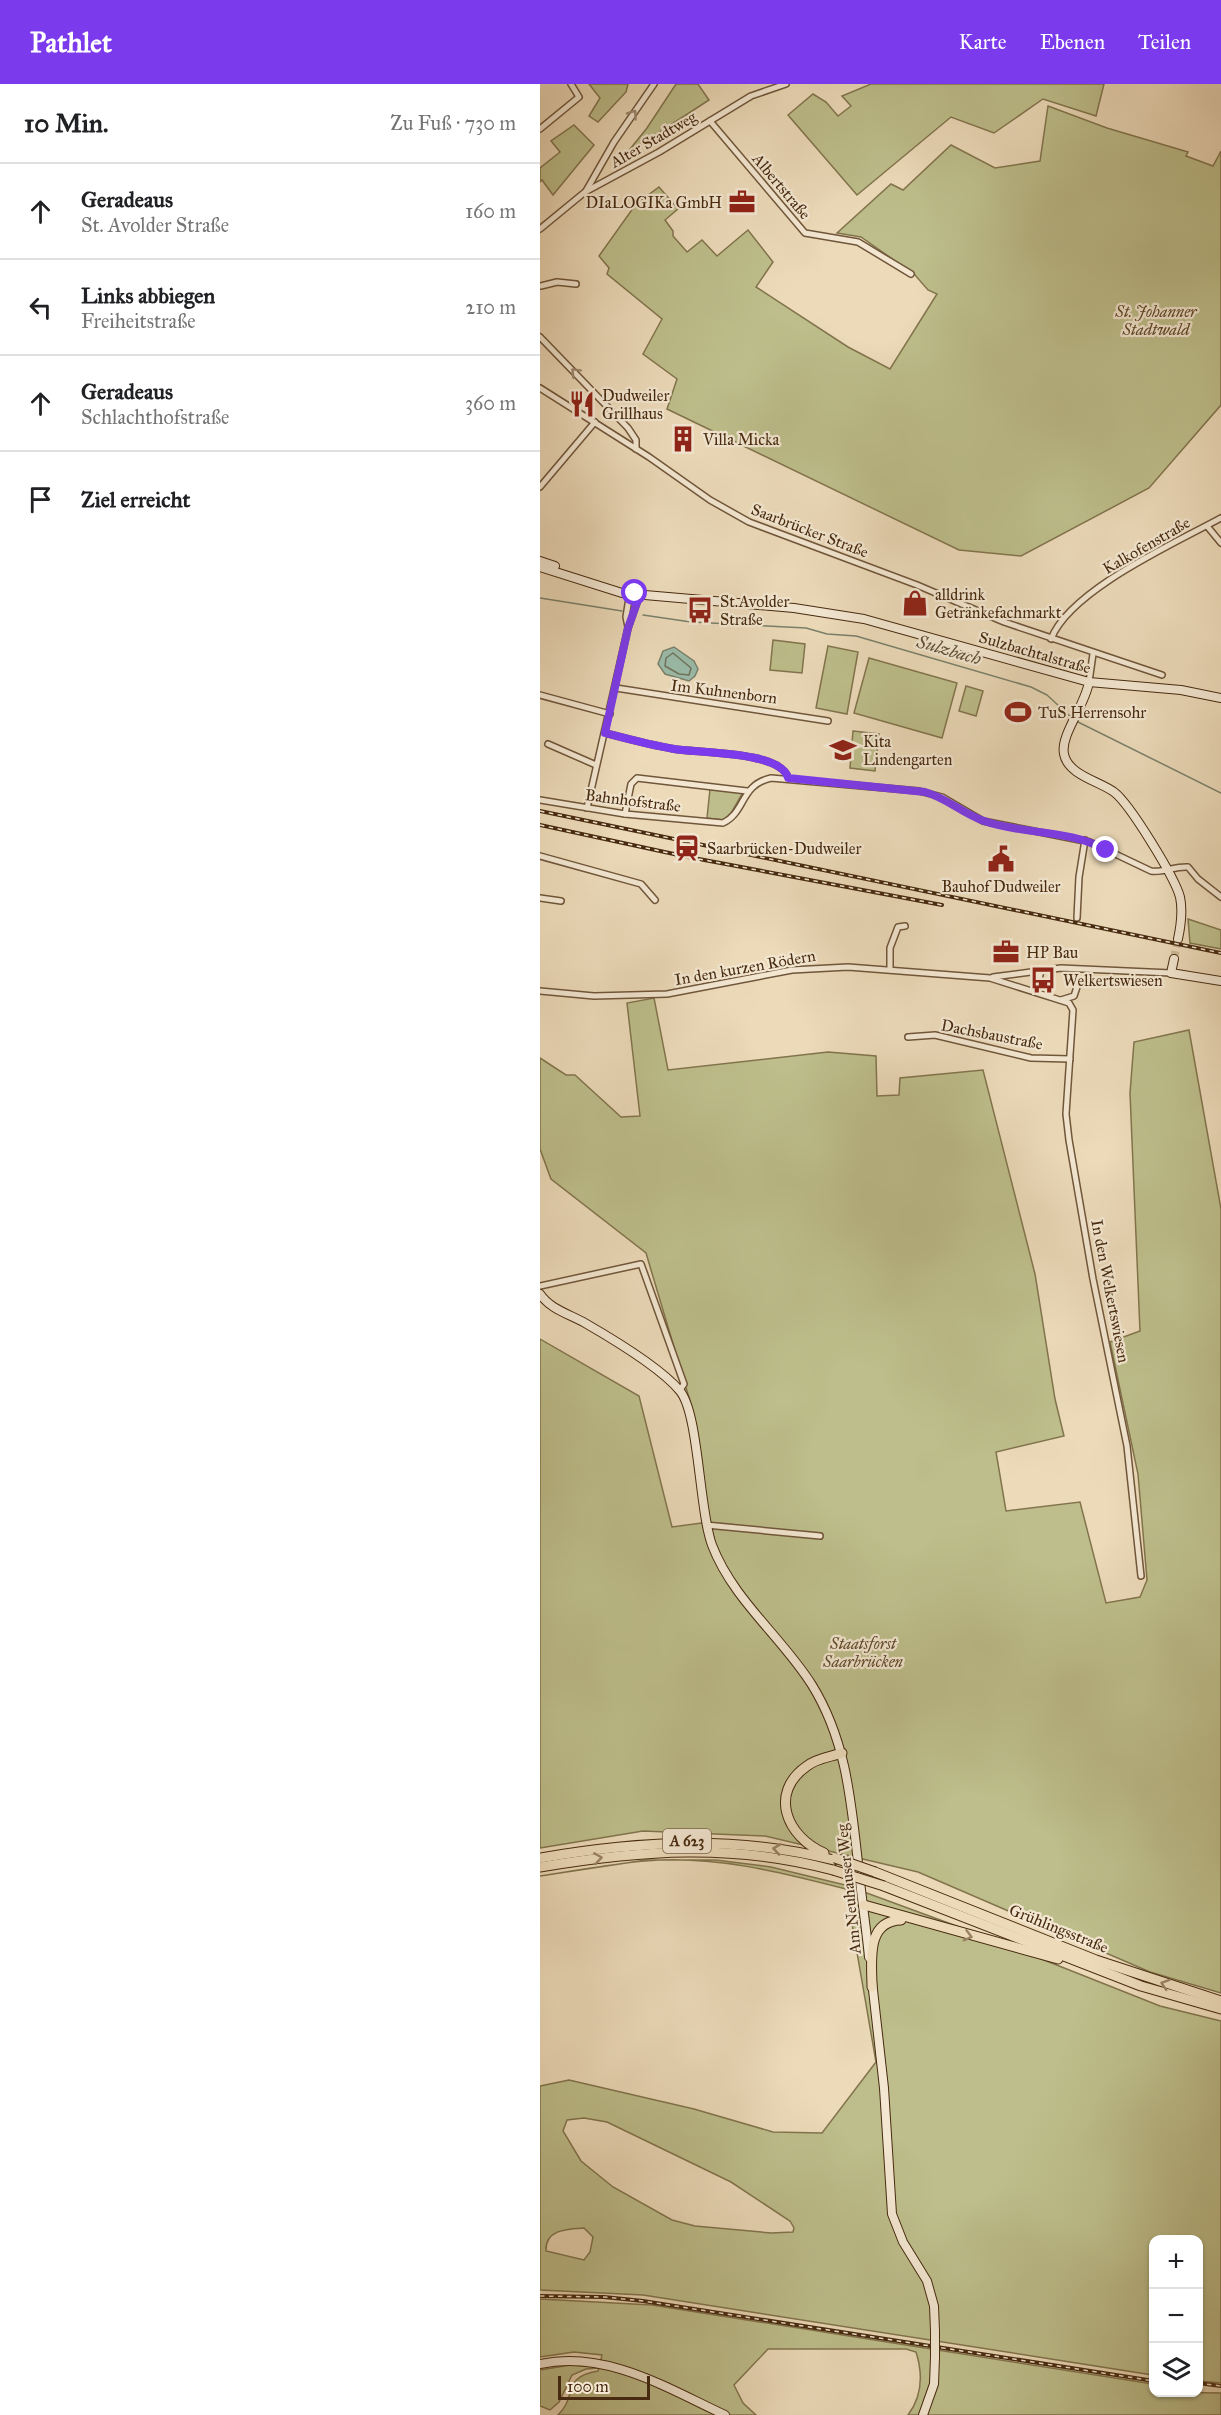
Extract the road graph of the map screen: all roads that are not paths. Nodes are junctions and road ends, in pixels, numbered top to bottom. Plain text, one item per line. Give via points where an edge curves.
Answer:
1 (571, 84) edge
2 (653, 84) edge
3 (786, 84) edge
4 (710, 121) junction
5 (540, 129) edge
6 (585, 192) junction
7 (540, 229) edge
8 (911, 274) dead end
9 (576, 284) dead end
10 (540, 285) edge
11 (540, 337) edge
12 (540, 388) edge
13 (595, 422) junction
14 (636, 449) junction
15 (540, 487) edge
16 (1221, 518) edge
17 (1207, 526) junction
18 (1221, 543) edge
19 (540, 561) edge
20 (540, 567) edge
21 (626, 590) junction
22 (640, 594) junction
23 (628, 628) junction
24 (1051, 639) junction
25 (1093, 654) junction
26 (1162, 675) dead end
27 (1089, 682) junction
28 (616, 688) junction
29 (540, 695) edge
30 (1221, 698) edge
31 (610, 714) junction
32 (828, 721) dead end
33 (605, 733) junction
34 (548, 744) dead end
35 (596, 765) junction
36 (788, 778) junction
37 (747, 791) junction
38 (540, 800) edge
39 (587, 808) junction
40 (625, 814) junction
41 (1085, 840) junction
42 (540, 855) edge
43 (1166, 869) junction
44 (1221, 897) edge
45 (540, 898) edge
46 (655, 900) dead end
47 (561, 901) dead end
48 (1077, 918) dead end
49 (905, 926) dead end
50 (1178, 939) tunnel mouth
51 (1174, 959) tunnel mouth
52 (890, 969) junction
53 (1041, 969) junction
54 (1171, 973) junction
55 (990, 978) junction
56 (1221, 981) edge
57 (1077, 987) dead end
58 (540, 991) edge
59 (1037, 992) junction
60 (1061, 1000) junction
61 (1073, 1010) joint
62 (908, 1037) dead end
63 (1070, 1059) junction
64 (540, 1286) edge
65 (540, 1294) edge
66 (680, 1390) junction
67 (706, 1525) junction
68 (820, 1536) dead end
69 (1141, 1576) dead end
70 (842, 1753) junction
71 (540, 1858) edge
72 (834, 1863) junction
73 (540, 1867) edge
74 (886, 1881) junction
75 (864, 1905) junction
76 (912, 1920) junction
77 (1092, 1968) junction
78 (872, 1987) junction
79 (1221, 2001) edge
80 (1221, 2009) edge
81 (540, 2364) edge
82 (724, 2415) edge
83 (922, 2415) edge

1 - 5 street via 579,97
6 -> 2 street
3 - 4 street, Alter Stadtweg via 751,96
4 - 6 street, Alter Stadtweg
4 - 8 street, Albertstraße via 805,233 858,242
6 - 7 street, Alter Stadtweg
9 - 10 street
14 -> 11 street via 636,440 628,428
12 - 13 street, Saarbrücker Straße
13 - 14 street, Saarbrücker Straße
13 - 15 street
14 - 24 street, Saarbrücker Straße via 749,522
16 - 17 street, Kalkofenstraße
17 - 18 street, Kalkofenstraße
17 - 24 street, Kalkofenstraße via 1142,559 1101,587 1064,617
19 - 21 street, Sulzbachtalstraße
20 - 21 street, Sulzbachtalstraße via 622,593
21 - 22 street, Sulzbachtalstraße
21 - 23 street
22 - 23 street
22 - 27 street, Sulzbachtalstraße via 864,619
23 - 28 street
24 - 25 street, Saarbrücker Straße
25 - 26 street, Saarbrücker Straße
25 - 27 street
27 - 30 street, Sulzbachtalstraße via 1181,690
27 - 43 street via 1086,698 1064,739 1065,758 1071,767 1124,802
28 - 31 street
28 - 32 street, Im Kuhnenborn
29 - 31 street
31 - 33 street
33 - 35 street
33 - 36 street via 675,749 761,759 783,770
34 - 35 street
35 - 39 street
36 - 37 street via 761,780
36 - 41 street via 919,791 942,797 983,821
37 - 40 street, Bahnhofstraße via 723,823
37 - 40 street via 637,778 631,784
38 - 39 street, Bahnhofstraße
39 - 40 street, Bahnhofstraße
41 - 43 street via 1146,870
41 - 48 street
42 - 46 street via 641,884
43 - 44 street via 1188,867
43 - 50 street via 1180,900
45 - 47 street
49 - 52 street via 898,927 892,940
51 - 54 street
52 - 55 street, In den kurzen Rödern
52 - 58 street, In den kurzen Rödern via 801,969 644,996
53 - 54 street, In den kurzen Rödern
53 - 55 street, In den kurzen Rödern
53 - 59 street
54 - 56 street
55 - 59 street, In den kurzen Rödern
57 - 60 street via 1074,996
59 - 60 street, In den kurzen Rödern
60 - 61 street, In den kurzen Rödern
61 - 63 street, In den Welkertswiesen
62 - 63 street, Dachsbaustraße via 935,1035 1031,1058
63 - 69 street, In den Welkertswiesen via 1066,1114 1069,1140 1127,1446
64 - 66 street, Am Neuhauser Weg via 641,1264 684,1384
65 - 66 street via 553,1306 628,1349
66 - 67 street, Am Neuhauser Weg via 689,1415
67 - 68 street
67 - 70 street, Am Neuhauser Weg via 717,1556 734,1585 810,1683 830,1719
70 - 72 highway via 809,1764 795,1776 786,1794 787,1816 796,1834
70 - 75 street, Am Neuhauser Weg
72 -> 71 highway, A 623 via 759,1846 686,1841 628,1844
73 -> 72 highway, A 623 via 629,1853 687,1850
72 - 74 highway, A 623, bridge
72 - 74 highway, A 623, bridge via 875,1872
74 - 77 highway, A 623
79 -> 74 highway, Grühlingsstraße / A 623 via 1115,1967
75 - 76 highway
75 - 78 street, Am Neuhauser Weg
76 -> 77 highway
76 - 78 highway via 890,1921 874,1937
77 - 80 highway, A 623
78 - 83 street, Am Neuhauser Weg, bridge via 884,2088 892,2214 903,2242 927,2281 934,2306 934,2384
81 - 82 street via 566,2360 607,2364

